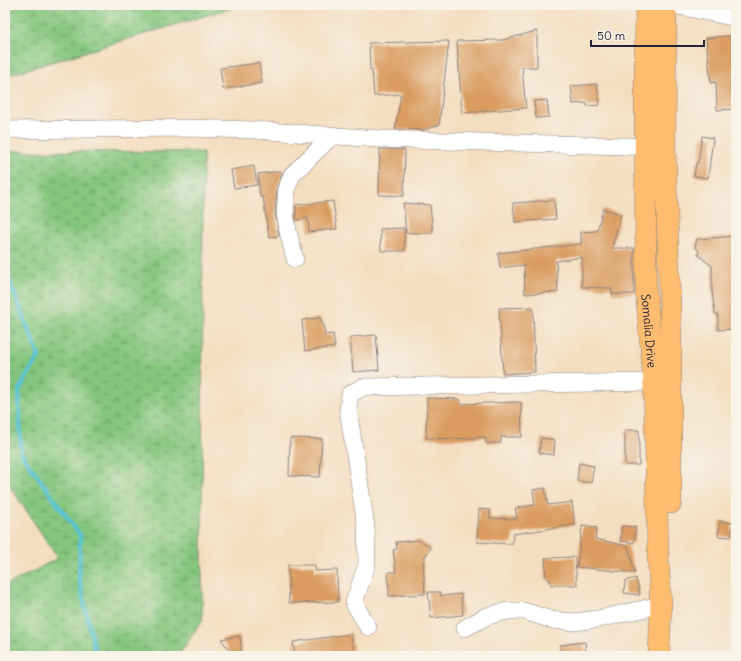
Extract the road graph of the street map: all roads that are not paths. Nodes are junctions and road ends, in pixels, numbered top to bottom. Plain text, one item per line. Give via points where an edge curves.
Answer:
1 (646, 5) edge
2 (666, 5) edge
3 (674, 5) edge
4 (736, 18) edge
5 (5, 130) edge
6 (333, 135) junction
7 (656, 147) junction
8 (295, 259) dead end
9 (654, 382) junction
10 (661, 605) junction
11 (368, 627) dead end
12 (465, 628) dead end
13 (659, 656) edge
14 (673, 656) edge

1 - 7 main road, Somalia Drive via 645,73
2 - 7 main road, Somalia Drive
3 - 4 street
5 - 6 street via 186,128
6 - 7 street via 379,139
6 - 8 street via 292,175 287,188 285,213
7 - 9 main road, Somalia Drive via 646,290
7 - 14 main road, Somalia Drive via 671,342 670,565
9 - 10 main road, Somalia Drive
9 - 11 street via 363,387 350,394 348,409 367,538 367,564 354,603
10 - 12 street via 576,622 552,620 524,611 508,611 487,616
10 - 13 main road, Somalia Drive

